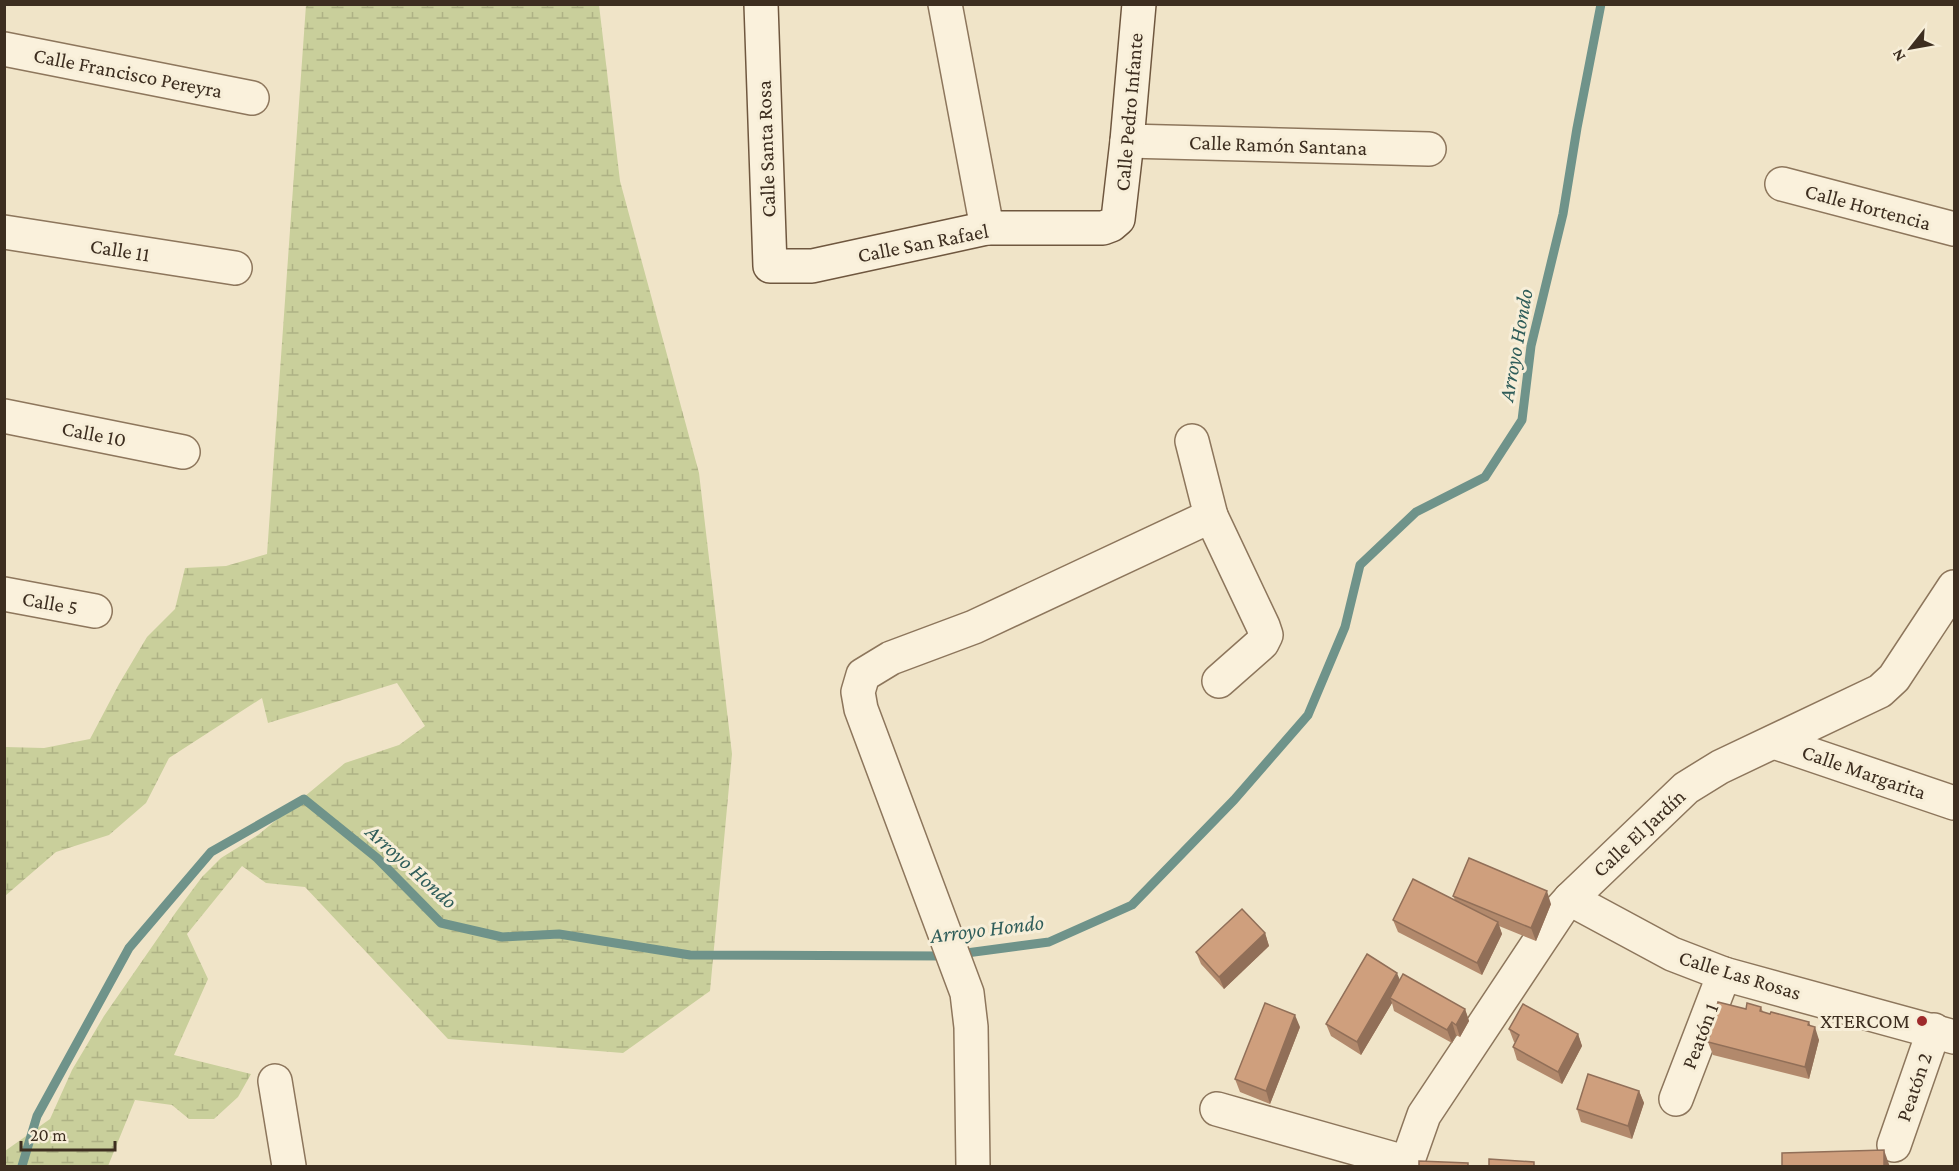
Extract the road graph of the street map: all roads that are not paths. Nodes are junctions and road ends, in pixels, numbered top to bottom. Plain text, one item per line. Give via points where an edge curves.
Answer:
1 (761, 4) edge
2 (945, 4) edge
3 (1139, 4) edge
4 (4, 49) edge
5 (252, 98) dead end
6 (1127, 141) junction
7 (1429, 149) dead end
8 (1782, 184) dead end
9 (1118, 219) joint
10 (987, 228) junction
11 (1954, 229) edge
12 (4, 232) edge
13 (798, 265) joint
14 (235, 268) dead end
15 (4, 416) edge
16 (1192, 441) dead end
17 (183, 452) dead end
18 (1211, 516) junction
19 (1954, 587) edge
20 (4, 594) edge
21 (95, 611) dead end
22 (1219, 681) dead end
23 (1774, 742) junction
24 (1954, 803) edge
25 (1570, 899) junction
26 (1724, 974) junction
27 (1944, 1033) edge
28 (275, 1081) dead end
29 (1676, 1099) dead end
30 (1217, 1108) dead end
31 (1894, 1145) dead end
32 (1407, 1165) edge
33 (289, 1167) edge
34 (973, 1167) edge

1 - 13 street, Calle Santa Rosa via 770,266
2 - 10 street
3 - 6 street, Calle Pedro Infante
4 - 5 street, Calle Francisco Pereyra
6 - 7 street, Calle Ramón Santana
6 - 9 street, Calle Pedro Infante
8 - 11 street, Calle Hortencia
9 - 10 street, Calle San Rafael via 1103,228
10 - 13 street, Calle San Rafael via 812,266
12 - 14 street, Calle 11
15 - 17 street, Calle 10
16 - 18 street
18 - 22 street via 1266,635
18 - 34 street via 974,627 891,658 863,675 858,692 861,709 967,993
19 - 23 street, Calle El Jardín via 1894,678 1880,691
20 - 21 street, Calle 5
23 - 24 street, Calle Margarita
23 - 25 street, Calle El Jardín via 1686,788
25 - 26 street, Calle Las Rosas via 1672,954
25 - 32 street, Calle El Jardín via 1424,1115
26 - 27 street, Calle Las Rosas
26 - 29 street, Peatón 1
27 - 31 street, Peatón 2
28 - 33 street
30 - 32 street

